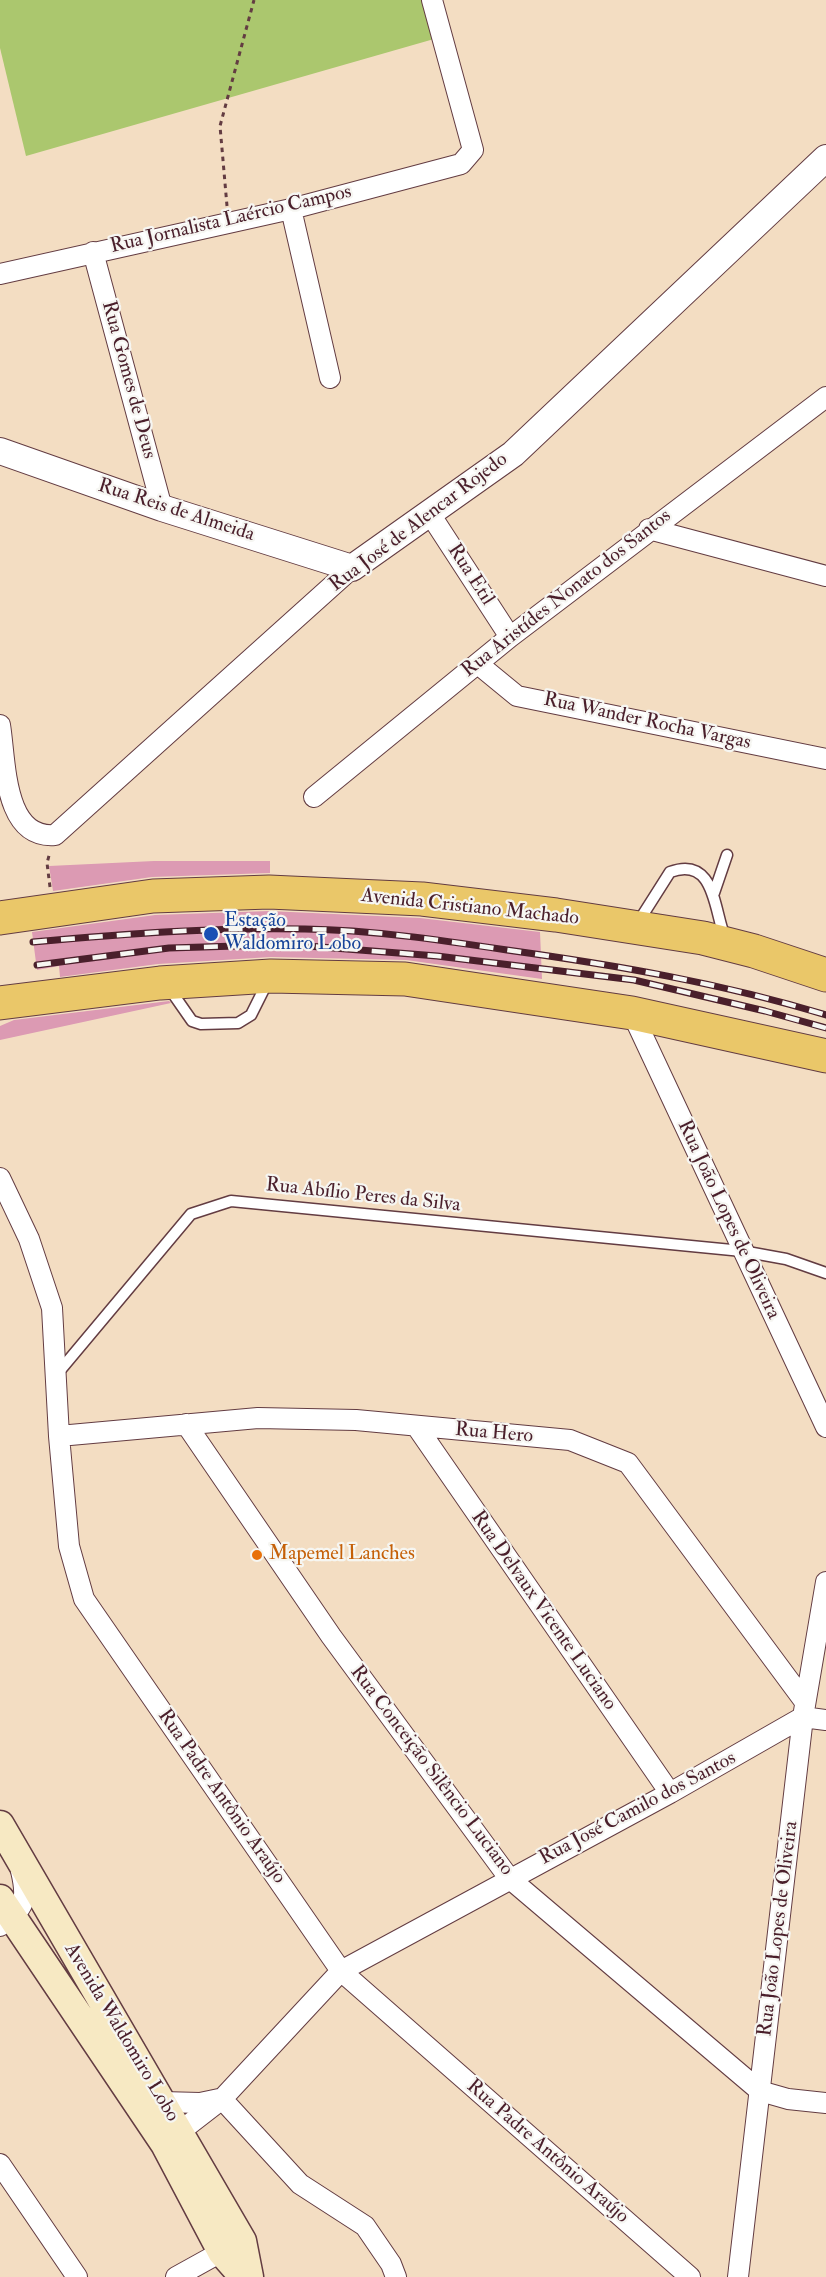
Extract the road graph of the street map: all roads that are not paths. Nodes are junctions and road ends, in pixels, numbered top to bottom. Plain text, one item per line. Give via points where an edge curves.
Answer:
1 (432, 0) edge
2 (826, 158) edge
3 (291, 209) junction
4 (93, 252) junction
5 (0, 274) edge
6 (330, 378) dead end
7 (826, 397) edge
8 (0, 451) edge
9 (162, 508) junction
10 (430, 514) junction
11 (649, 530) junction
12 (352, 568) junction
13 (826, 576) edge
14 (510, 637) junction
15 (478, 664) junction
16 (0, 725) edge
17 (826, 759) edge
18 (314, 797) dead end
19 (727, 855) dead end
20 (714, 893) junction
21 (0, 901) edge
22 (52, 910) junction
23 (0, 918) edge
24 (635, 927) junction
25 (728, 943) junction
26 (826, 975) edge
27 (270, 976) junction
28 (166, 983) junction
29 (72, 994) junction
30 (0, 1003) edge
31 (632, 1013) junction
32 (0, 1022) edge
33 (826, 1056) edge
34 (0, 1178) edge
35 (742, 1251) junction
36 (826, 1273) edge
37 (57, 1374) junction
38 (186, 1424) junction
39 (417, 1427) junction
40 (826, 1428) edge
41 (59, 1436) junction
42 (826, 1582) edge
43 (804, 1709) junction
44 (826, 1720) edge
45 (670, 1793) junction
46 (5, 1834) edge
47 (509, 1878) junction
48 (4, 1914) edge
49 (341, 1971) junction
50 (760, 2091) junction
51 (222, 2099) junction
52 (162, 2102) junction
53 (826, 2103) edge
54 (172, 2138) junction
55 (0, 2164) edge
56 (232, 2246) junction
57 (77, 2277) edge
58 (176, 2277) edge
59 (244, 2277) edge
60 (249, 2277) edge
61 (396, 2277) edge
62 (690, 2277) edge
63 (738, 2277) edge

1 - 3 street, Rua Jornalista Laércio Campos via 473,150 461,164
2 - 10 street, Rua José de Alencar Rojedo via 513,454
3 - 4 street, Rua Jornalista Laércio Campos
3 - 6 street
4 - 5 street, Rua Jornalista Laércio Campos
4 - 9 street, Rua Gomes de Deus
7 - 11 street, Rua Aristídes Nonato dos Santos
8 - 9 street, Rua Reis de Almeida
9 - 12 street, Rua Reis de Almeida
10 - 12 street, Rua José de Alencar Rojedo
10 - 14 street, Rua Etil
11 - 13 street
11 - 14 street, Rua Aristídes Nonato dos Santos
12 - 16 street, Rua José de Alencar Rojedo via 55,835 34,832 22,824 13,809
14 - 15 street, Rua Aristídes Nonato dos Santos
15 - 17 street, Rua Wander Rocha Vargas via 517,696
15 - 18 street, Rua Aristídes Nonato dos Santos
19 - 20 lane
20 - 24 lane via 699,874 687,870 670,872
20 - 25 lane
21 - 22 highway
22 - 23 highway, Avenida Cristiano Machado
22 - 24 highway, Avenida Cristiano Machado via 153,896 269,892 422,899
24 - 25 highway, Avenida Cristiano Machado
25 - 26 highway, Avenida Cristiano Machado
27 - 28 highway
27 - 28 lane via 251,1016 238,1023 192,1021
27 - 31 highway via 405,979
28 - 29 highway
29 - 30 highway
29 - 32 highway
31 - 33 highway
31 - 35 street, Rua João Lopes de Oliveira
34 - 37 street, Rua Padre Antônio Araújo via 30,1239 52,1308
35 - 36 lane, Rua Abílio Peres da Silva via 786,1259
35 - 37 lane, Rua Abílio Peres da Silva via 231,1201 191,1214
35 - 40 street, Rua João Lopes de Oliveira
37 - 41 street, Rua Padre Antônio Araújo
38 - 39 street, Rua Hero via 258,1418 356,1420
38 - 41 street, Rua Hero
38 - 47 street, Rua Conceição Silêncio Luciano via 331,1636
39 - 43 street, Rua Hero via 570,1440 628,1463
39 - 45 street, Rua Delvaux Vicente Luciano
41 - 49 street, Rua Padre Antônio Araújo via 69,1546 84,1599
42 - 43 street, Rua João Lopes de Oliveira
43 - 44 street
43 - 45 street, Rua José Camilo dos Santos
43 - 50 street, Rua João Lopes de Oliveira
45 - 47 street, Rua José Camilo dos Santos
46 - 48 street via 21,1869 25,1891 22,1906
46 - 52 main road, Avenida Waldomiro Lobo
47 - 49 street, Rua José Camilo dos Santos
47 - 50 street, Rua Conceição Silêncio Luciano
48 - 54 main road, Avenida Waldomiro Lobo
49 - 51 street, Rua José Camilo dos Santos
49 - 62 street, Rua Padre Antônio Araújo
50 - 53 street
50 - 63 street, Rua João Lopes de Oliveira
51 - 52 street
51 - 54 street, Rua José Camilo dos Santos
51 - 61 street via 300,2184 365,2226
52 - 54 main road, Avenida Waldomiro Lobo
54 - 56 main road, Avenida Waldomiro Lobo
55 - 57 street
56 - 58 street
56 - 59 main road
56 - 60 main road

